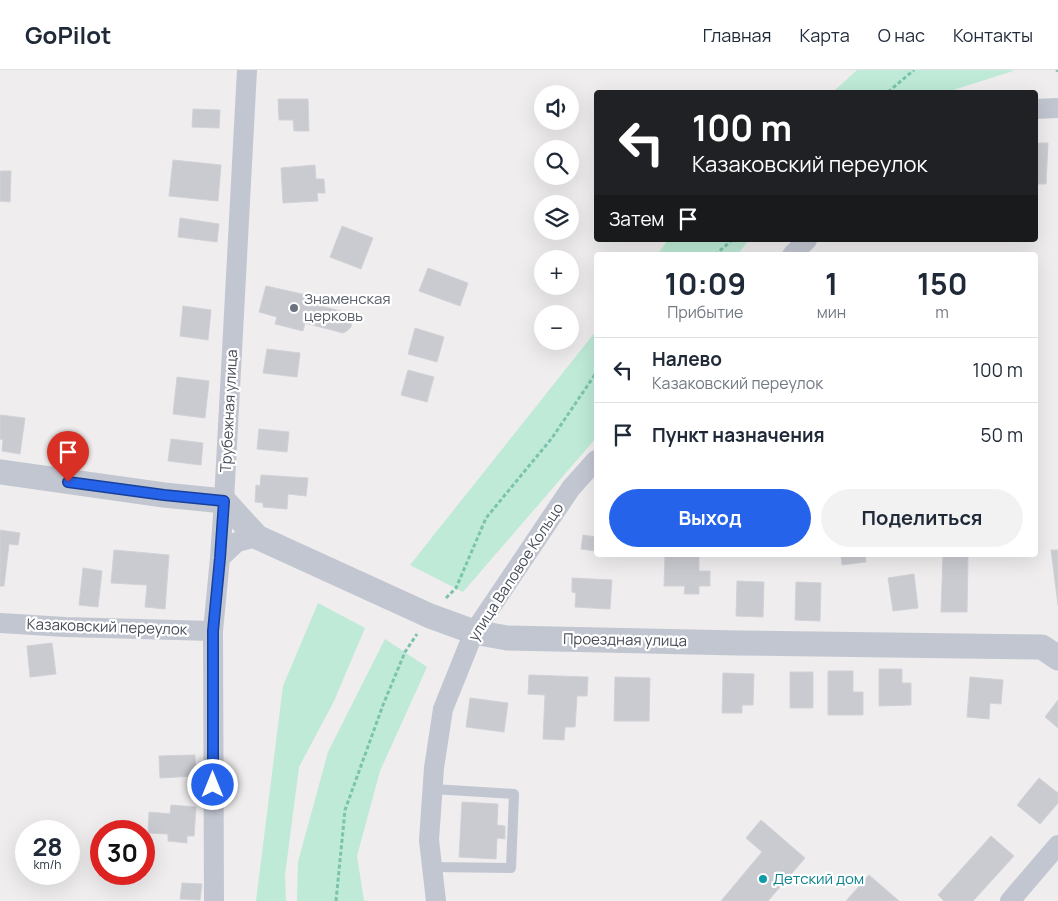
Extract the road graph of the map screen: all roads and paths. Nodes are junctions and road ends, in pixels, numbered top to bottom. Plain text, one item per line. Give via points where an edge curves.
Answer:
1 (247, 70) edge
2 (914, 70) edge
3 (890, 90) edge
4 (1058, 108) edge
5 (1038, 109) edge
6 (730, 242) edge
7 (805, 242) edge
8 (718, 252) edge
9 (795, 252) edge
10 (594, 462) edge
11 (0, 472) edge
12 (224, 501) junction
13 (256, 537) junction
14 (220, 558) junction
15 (0, 623) edge
16 (213, 631) junction
17 (474, 632) junction
18 (1058, 658) edge
19 (433, 789) junction
20 (1058, 845) edge
21 (432, 867) junction
22 (214, 901) edge
23 (436, 901) edge
24 (1010, 901) edge

1 - 12 street, Трубежная улица
2 - 3 path
4 - 5 street
6 - 8 path
7 - 9 street
10 - 17 street, улица Валовое Кольцо via 571,488
11 - 12 street
12 - 13 street, Проездная улица
12 - 14 street, Трубежная улица
13 - 14 street via 237,542
13 - 17 street, Проездная улица via 421,612
14 - 16 street, Трубежная улица
15 - 16 street, Казаковский переулок
16 - 22 street, Трубежная улица
17 - 18 street, Проездная улица via 507,638 1042,647
17 - 19 street, улица Валовое Кольцо via 443,710
19 - 21 street, улица Валовое Кольцо via 429,840
19 - 21 lane via 514,794 511,868
20 - 24 street
21 - 23 street, улица Валовое Кольцо

